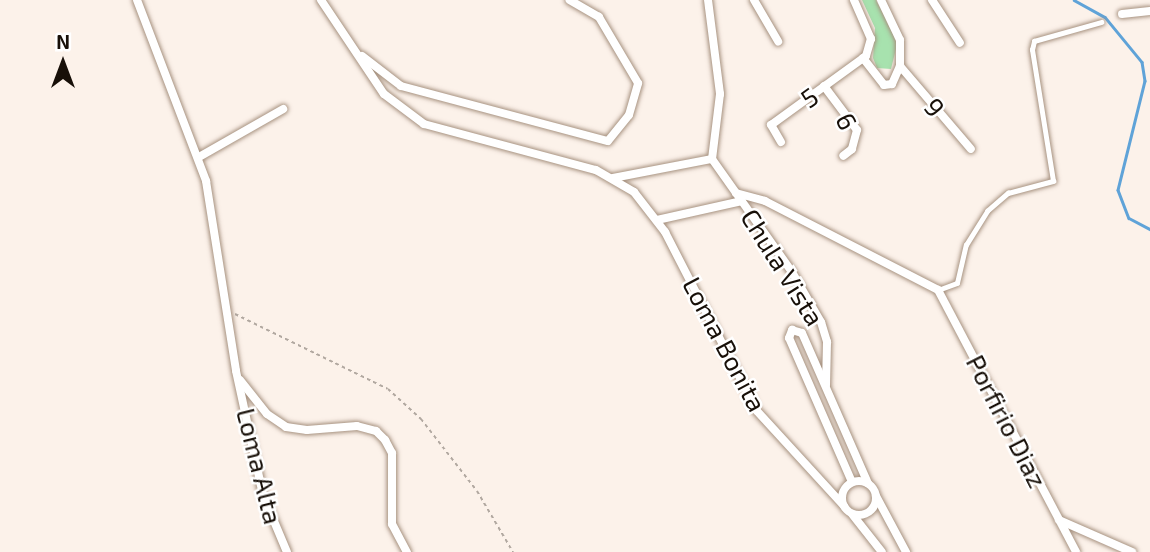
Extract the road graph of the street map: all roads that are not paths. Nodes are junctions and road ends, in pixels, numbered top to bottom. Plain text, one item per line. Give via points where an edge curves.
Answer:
1 (321, 0) edge
2 (569, 0) edge
3 (708, 0) edge
4 (754, 0) edge
5 (853, 0) edge
6 (881, 0) edge
7 (932, 0) edge
8 (140, 1) edge
9 (1150, 11) edge
10 (1122, 14) dead end
11 (1101, 22) dead end
12 (778, 41) dead end
13 (960, 43) dead end
14 (358, 53) junction
15 (863, 58) junction
16 (900, 66) junction
17 (824, 86) junction
18 (283, 109) dead end
19 (781, 142) dead end
20 (971, 149) dead end
21 (843, 156) dead end
22 (199, 157) junction
23 (712, 159) junction
24 (613, 178) junction
25 (739, 197) junction
26 (657, 220) junction
27 (939, 290) junction
28 (238, 378) junction
29 (826, 385) junction
30 (852, 482) junction
31 (868, 483) junction
32 (874, 492) junction
33 (844, 506) junction
34 (852, 514) junction
35 (1059, 520) junction
36 (287, 552) edge
37 (407, 552) edge
38 (882, 552) edge
39 (906, 552) edge
40 (1076, 552) edge
41 (1132, 552) edge

1 - 14 street
2 - 14 street via 599,17 638,83 629,115 608,141 401,86
3 - 23 street via 720,94
4 - 12 street
5 - 15 street via 871,39
6 - 16 street via 899,32
7 - 13 street
8 - 22 street, Loma Alta
9 - 10 street
11 - 27 lane via 1034,41 1053,181 1008,192 987,211 966,245 957,283
14 - 24 street via 384,94 424,124
15 - 16 street via 888,87
15 - 17 street, 5
16 - 20 street, 9
17 - 19 street, 5 via 771,125
17 - 21 street, 6 via 858,130 852,149
18 - 22 street
22 - 28 street, Loma Alta
23 - 24 street
23 - 25 street, Chula Vista
24 - 26 street, Loma Bonita via 634,192
25 - 26 street
25 - 27 street via 765,201
25 - 29 street, Chula Vista via 821,322 827,342
26 - 33 street, Loma Bonita via 757,411
27 - 35 street, Porfirio Diaz
28 - 36 street, Loma Alta via 263,495
28 - 37 street, Loma Alta via 267,414 286,426 307,430 357,426 376,431 385,440 392,453 392,524
29 - 30 street via 802,333 792,330 789,338
29 - 31 street
30 - 31 street
30 - 33 street via 842,495
31 - 32 street
32 - 34 street via 868,513
32 - 39 street
33 - 34 street
34 - 38 street
35 - 40 street, Porfirio Diaz
35 - 41 street

